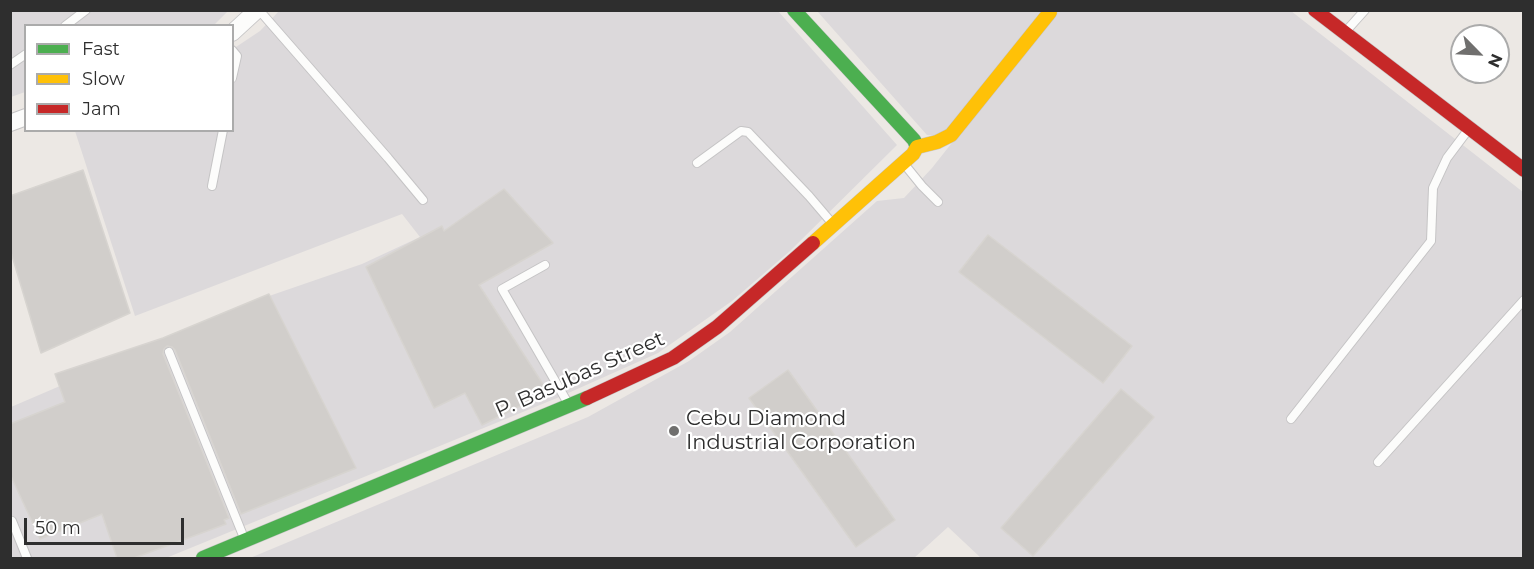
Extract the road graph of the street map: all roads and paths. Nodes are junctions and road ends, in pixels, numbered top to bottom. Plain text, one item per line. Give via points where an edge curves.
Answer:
1 (86, 10) edge
2 (258, 10) edge
3 (1315, 10) edge
4 (1365, 10) edge
5 (797, 11) edge
6 (1050, 12) dead end
7 (68, 24) edge
8 (234, 31) edge
9 (1344, 33) junction
10 (234, 52) edge
11 (24, 55) edge
12 (10, 65) edge
13 (234, 69) edge
14 (1469, 129) junction
15 (223, 132) edge
16 (917, 147) junction
17 (903, 162) junction
18 (697, 163) dead end
19 (1524, 170) edge
20 (212, 186) dead end
21 (423, 200) dead end
22 (938, 202) dead end
23 (833, 224) junction
24 (545, 265) dead end
25 (1524, 300) edge
26 (169, 352) dead end
27 (569, 406) junction
28 (1292, 419) dead end
29 (1378, 462) dead end
30 (12, 521) edge
31 (245, 541) junction
32 (27, 558) edge
33 (203, 558) edge

1 - 7 lane
2 - 8 street
2 - 21 lane
3 - 9 street
4 - 9 lane
5 - 16 street
6 - 16 street via 951,135
9 - 14 street
10 - 13 lane via 237,56
11 - 12 lane
14 - 19 street
14 - 28 lane via 1447,158 1433,188 1431,241
15 - 20 lane
16 - 17 street, P. Basubas Street
17 - 22 lane
17 - 23 street, P. Basubas Street
18 - 23 lane via 741,131 748,132
23 - 27 street, P. Basubas Street via 717,327 673,358
24 - 27 lane via 502,289
25 - 29 lane
26 - 31 lane
27 - 31 street, P. Basubas Street
30 - 32 lane
31 - 33 street, P. Basubas Street

